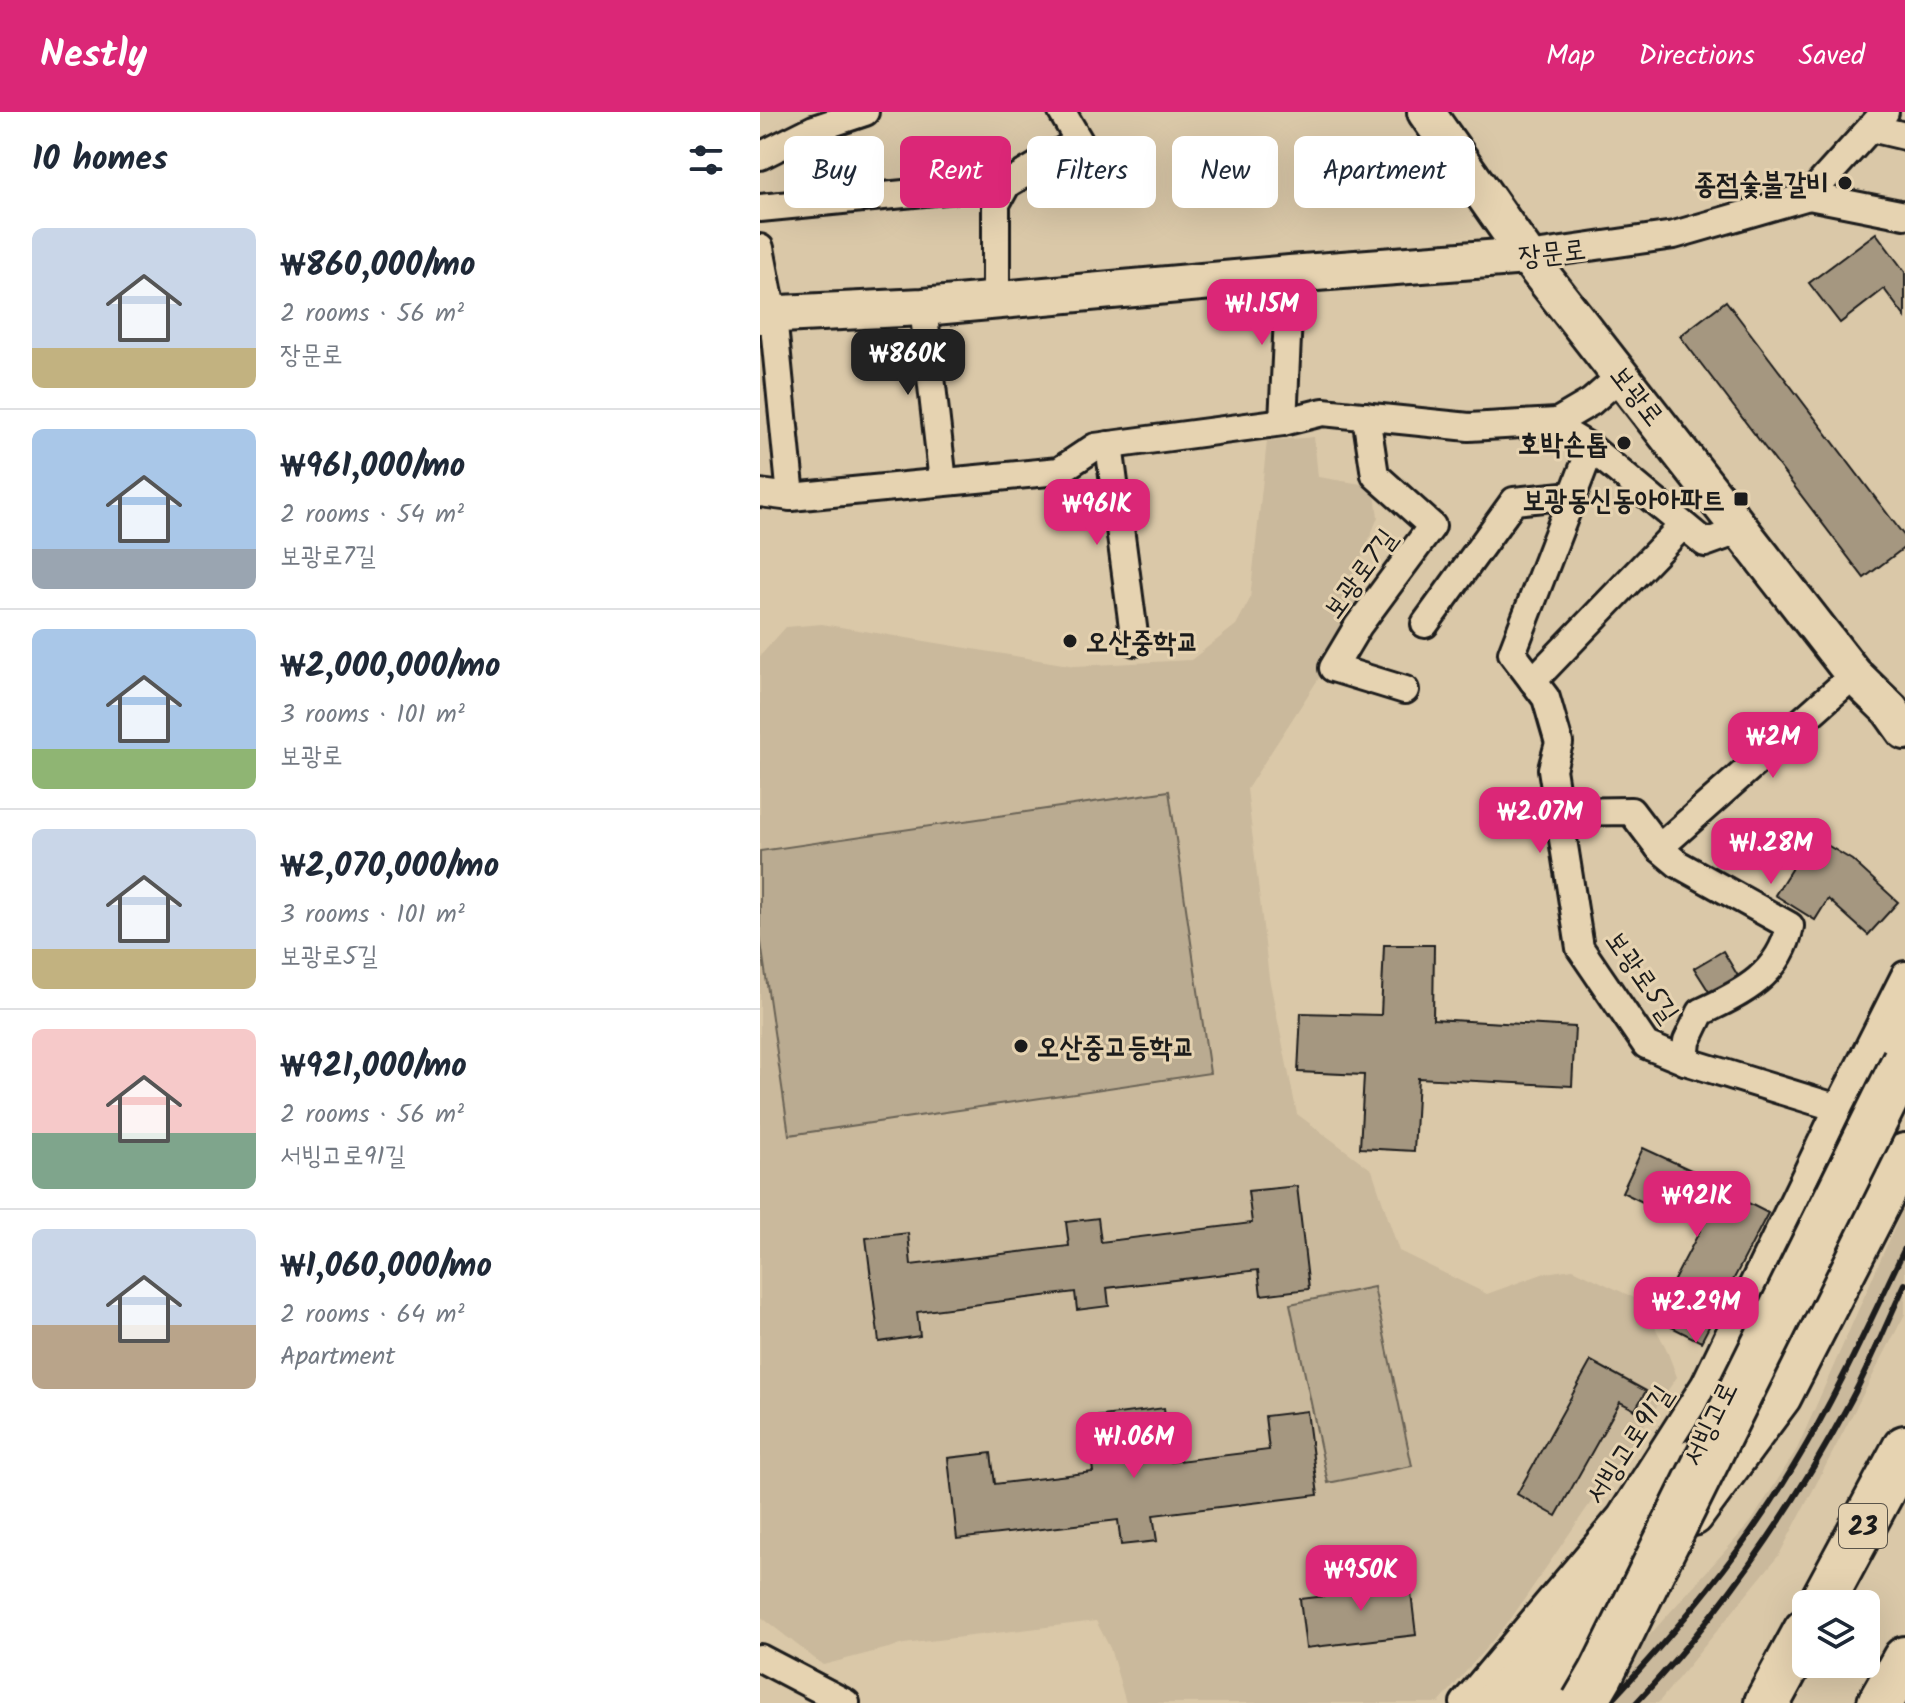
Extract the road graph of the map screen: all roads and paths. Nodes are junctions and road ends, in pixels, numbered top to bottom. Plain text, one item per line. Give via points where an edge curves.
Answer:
1 (865, 112) edge
2 (1062, 112) edge
3 (1426, 112) edge
4 (1878, 120) edge
5 (1905, 136) edge
6 (760, 156) edge
7 (1011, 182) edge
8 (900, 194) edge
9 (1809, 196) junction
10 (760, 208) edge
11 (996, 208) edge
12 (1905, 215) edge
13 (760, 248) edge
14 (1527, 256) junction
15 (1290, 274) junction
16 (996, 301) junction
17 (923, 307) junction
18 (766, 315) edge
19 (1622, 375) junction
20 (1366, 416) junction
21 (1283, 422) junction
22 (1549, 423) junction
23 (1109, 445) junction
24 (1591, 448) junction
25 (943, 482) junction
26 (760, 493) edge
27 (1573, 495) junction
28 (791, 497) junction
29 (1683, 525) junction
30 (1741, 530) junction
31 (1425, 624) dead end
32 (1135, 642) dead end
33 (1854, 675) junction
34 (1533, 681) junction
35 (1405, 690) dead end
36 (1900, 717) edge
37 (1559, 812) junction
38 (1659, 848) junction
39 (1905, 975) edge
40 (1905, 1016) edge
41 (1900, 1055) edge
42 (1685, 1061) junction
43 (1905, 1100) edge
44 (1838, 1108) junction
45 (1905, 1154) edge
46 (1905, 1448) edge
47 (1829, 1590) edge
48 (1792, 1657) edge
49 (760, 1658) edge
50 (1905, 1659) edge
51 (846, 1703) edge
52 (1464, 1703) edge
53 (1493, 1703) edge
54 (1538, 1703) edge
55 (1584, 1703) edge
56 (1609, 1703) edge
57 (1767, 1703) edge
58 (1880, 1703) edge

1 - 6 street via 814,129
2 - 7 street via 1079,141
3 - 14 main road, 보광로
4 - 5 street
4 - 9 street
8 - 10 street
9 - 12 street, 장문로
9 - 14 street, 장문로 via 1674,235
11 - 16 street
13 - 18 street
14 - 15 main road, 장문로
14 - 19 main road, 보광로
15 - 16 main road, 장문로
15 - 21 street
16 - 17 main road, 장문로
17 - 18 main road, 장문로
17 - 25 street
18 - 28 street
19 - 22 street via 1591,402
19 - 30 main road, 보광로
20 - 21 street via 1323,412
20 - 22 street via 1469,427
20 - 35 street, 보광로7길 via 1375,475 1432,526 1333,668
21 - 23 street
22 - 24 street
23 - 25 street via 1095,447 1059,471
23 - 32 street
24 - 27 street, 보광로5길
24 - 29 street
25 - 28 street
26 - 28 street
27 - 31 street via 1514,501
27 - 34 street, 보광로5길 via 1512,653
29 - 30 street via 1705,543
29 - 34 street
30 - 33 main road, 보광로
33 - 36 main road, 보광로
33 - 38 street
34 - 37 street, 보광로5길 via 1546,698 1559,743 1552,769
37 - 38 street, 보광로5길 via 1631,811
37 - 42 street, 보광로5길 via 1580,948 1646,1045
38 - 42 street, 보광로5길 via 1678,864 1790,926 1786,944 1768,973 1701,1012 1687,1041
39 - 44 street, 서빙고로91길
40 - 41 main road, 서빙고로
41 - 53 main road, 서빙고로 via 1834,1156 1689,1467 1529,1667
41 - 55 highway, bridge
42 - 44 street, 보광로5길
43 - 56 highway
44 - 52 street, 서빙고로91길 via 1705,1384 1621,1516
45 - 54 main road, 서빙고로 via 1781,1396 1608,1631
46 - 47 highway, 23
48 - 57 highway
49 - 51 street
50 - 58 highway

